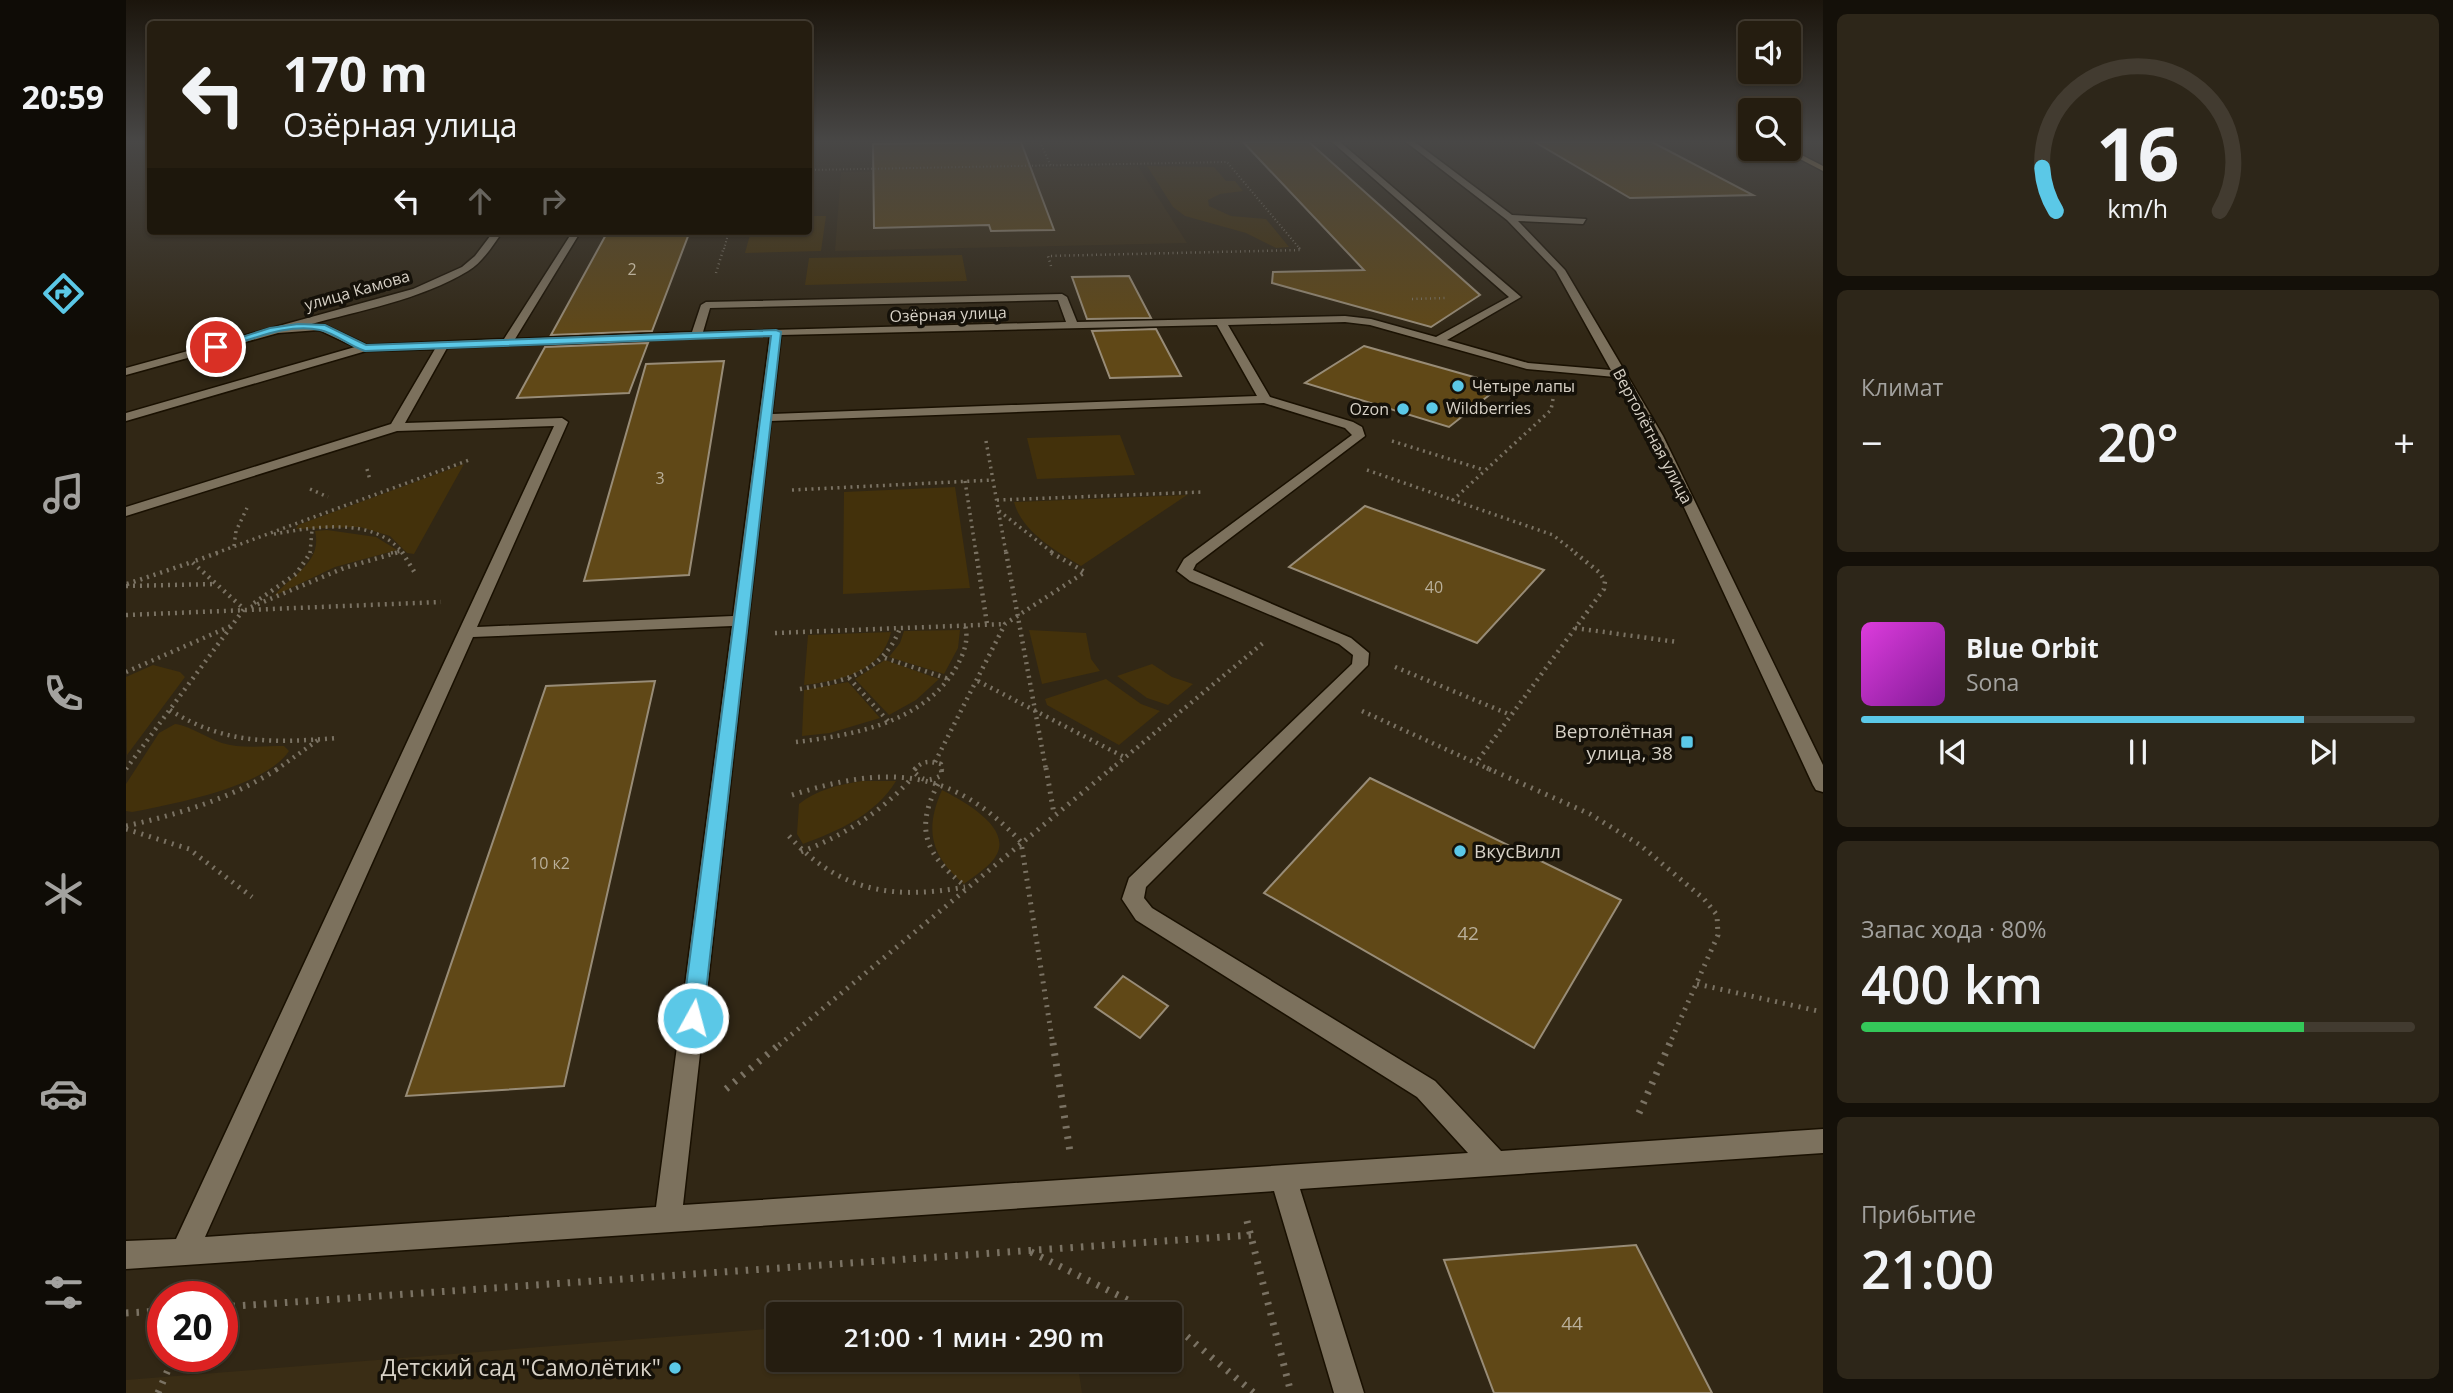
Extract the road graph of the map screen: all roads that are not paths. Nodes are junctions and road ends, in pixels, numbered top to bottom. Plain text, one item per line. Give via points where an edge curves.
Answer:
1 (1411, 207) edge
2 (1496, 207) edge
3 (1510, 218) junction
4 (1583, 221) dead end
5 (496, 235) edge
6 (574, 235) edge
7 (1222, 322) junction
8 (1073, 326) junction
9 (274, 330) junction
10 (776, 332) junction
11 (696, 335) junction
12 (508, 341) junction
13 (1437, 341) junction
14 (444, 343) junction
15 (365, 348) junction
16 (126, 372) edge
17 (1621, 374) junction
18 (1265, 399) junction
19 (126, 417) edge
20 (765, 418) junction
21 (396, 427) junction
22 (126, 512) edge
23 (740, 628) junction
24 (466, 632) junction
25 (1823, 785) edge
26 (1823, 1141) edge
27 (1495, 1163) junction
28 (1283, 1177) junction
29 (668, 1219) junction
30 (184, 1252) junction
31 (126, 1255) edge
32 (1349, 1393) edge

1 - 13 street via 1516,297
2 - 3 street, Вертолётная улица
3 - 4 street
3 - 17 street, Вертолётная улица via 1560,270
5 - 9 street, улица Камова via 464,269 416,291
6 - 12 street
7 - 8 street, Озёрная улица
7 - 13 street, Озёрная улица via 1345,319
7 - 18 street
8 - 10 street, Озёрная улица
8 - 11 street via 1062,297 706,305
9 - 15 street, Озёрная улица via 321,327
9 - 16 street, улица Камова
10 - 11 street, Озёрная улица
10 - 20 street
11 - 12 street, Озёрная улица
12 - 14 street, Озёрная улица
13 - 17 street, Озёрная улица via 1527,366
14 - 15 street, Озёрная улица
14 - 21 street
15 - 19 street
17 - 25 street, Вертолётная улица via 1657,436
18 - 20 street
18 - 27 street via 1358,430 1359,436 1189,562 1185,570 1195,579 1345,641 1361,653 1360,665 1136,884 1133,899 1144,914 1426,1089
20 - 23 street
21 - 22 street
21 - 24 street via 562,422
23 - 24 street
23 - 29 street
24 - 30 street
26 - 27 street
27 - 28 street
28 - 29 street
28 - 32 street
29 - 30 street
30 - 31 street

